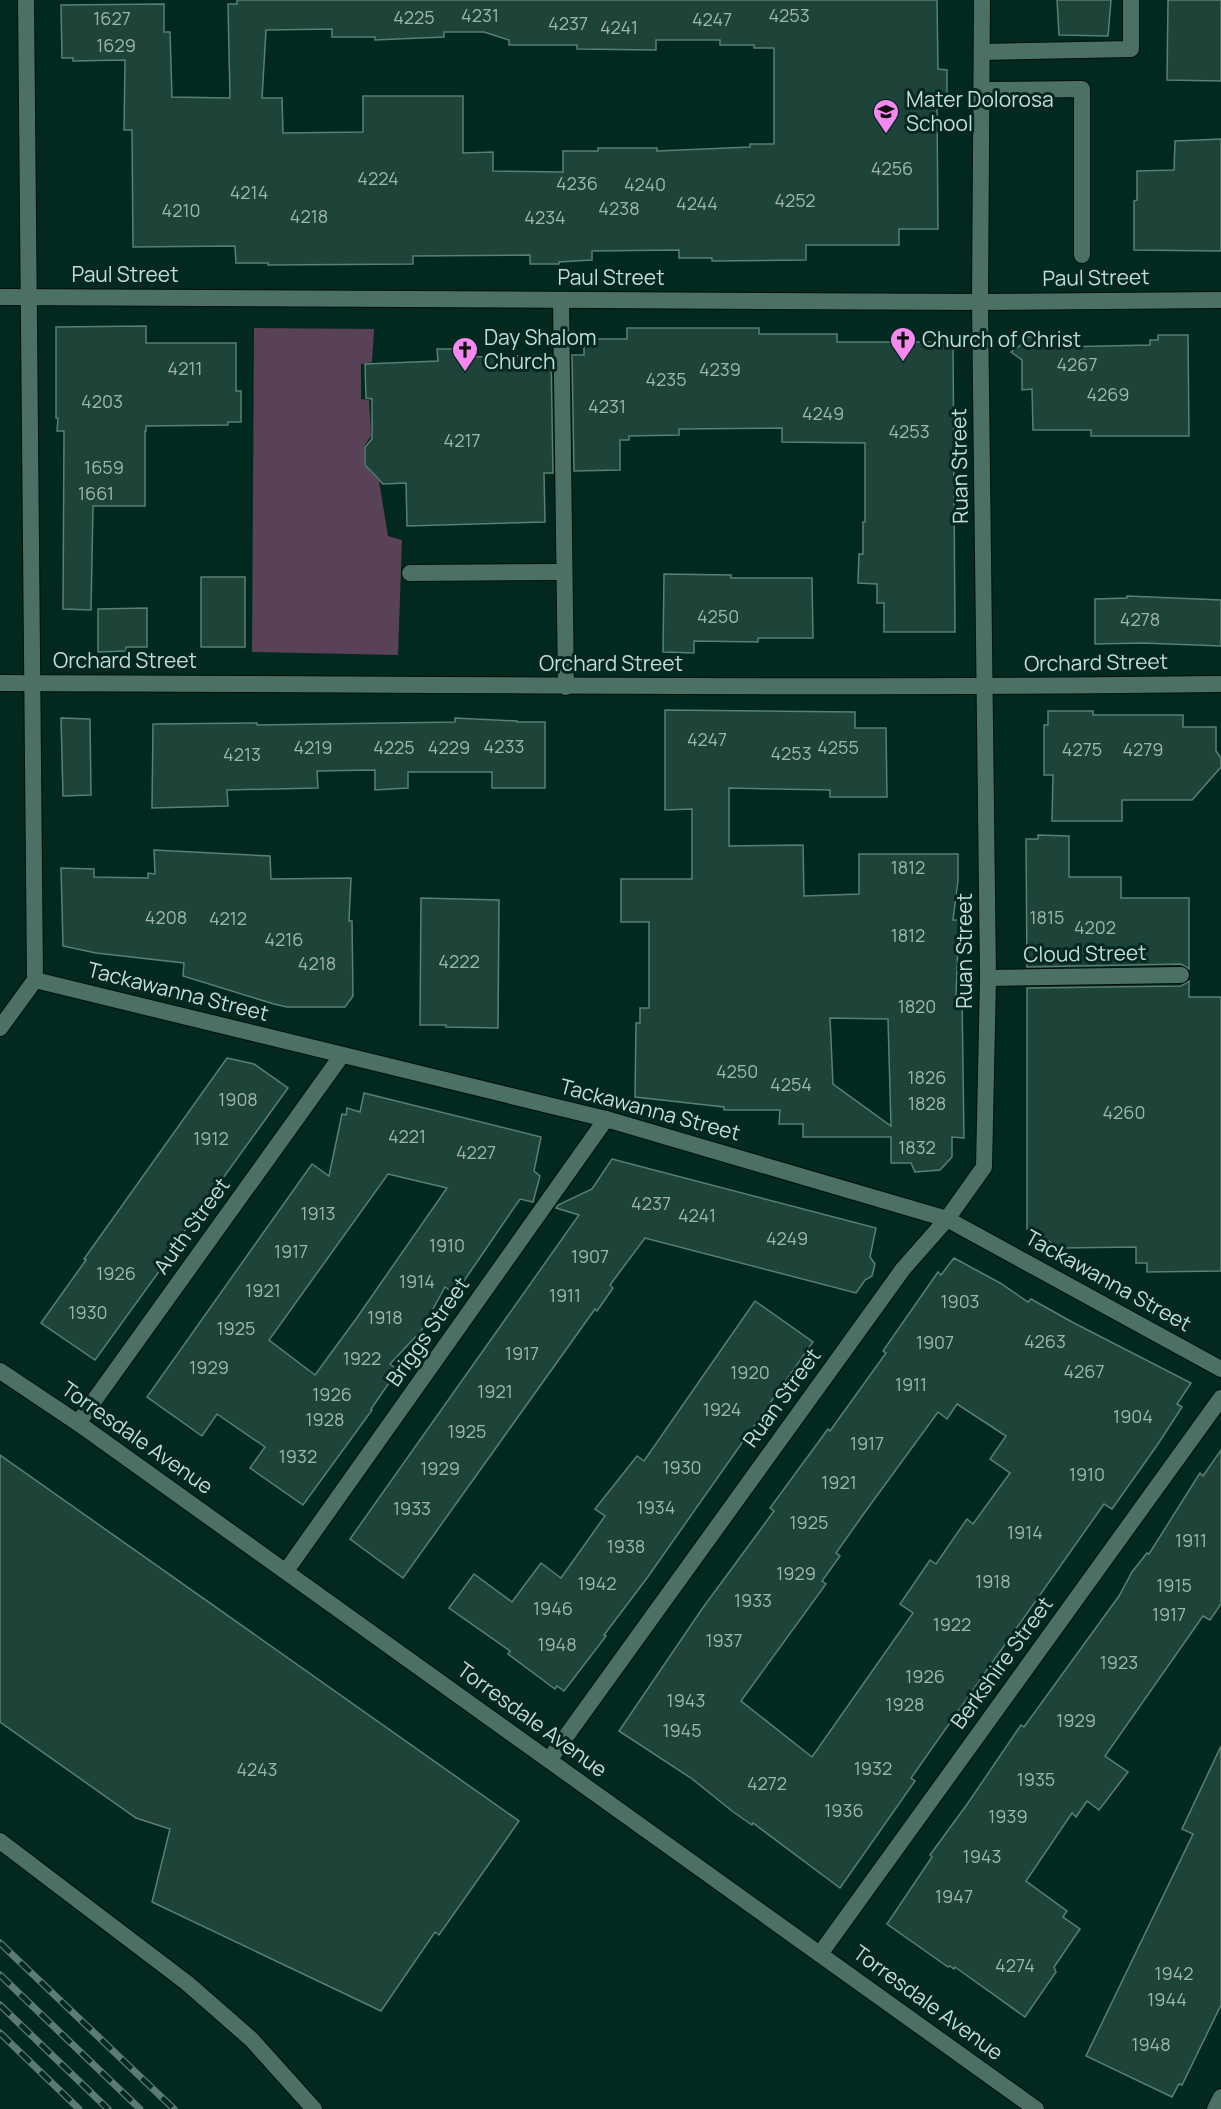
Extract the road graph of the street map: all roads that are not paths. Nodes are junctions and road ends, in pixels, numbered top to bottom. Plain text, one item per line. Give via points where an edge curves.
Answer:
1 (26, 0) edge
2 (982, 0) edge
3 (1131, 0) edge
4 (982, 52) junction
5 (982, 90) junction
6 (1082, 255) dead end
7 (0, 297) edge
8 (28, 297) junction
9 (561, 300) junction
10 (1221, 300) edge
11 (980, 302) junction
12 (564, 572) junction
13 (410, 573) dead end
14 (0, 683) edge
15 (32, 683) junction
16 (1221, 684) edge
17 (566, 687) junction
18 (986, 687) junction
19 (1181, 975) dead end
20 (988, 978) junction
21 (35, 980) junction
22 (0, 1028) edge
23 (342, 1055) junction
24 (606, 1119) junction
25 (948, 1219) junction
26 (1221, 1369) edge
27 (0, 1371) edge
28 (1221, 1398) edge
29 (78, 1423) junction
30 (286, 1571) junction
31 (549, 1760) junction
32 (0, 1841) edge
33 (820, 1954) junction
34 (1221, 2097) edge
35 (314, 2109) edge
36 (1036, 2109) edge
37 (1215, 2109) edge

1 - 8 street
2 - 4 street, Ruan Street
3 - 4 street via 1131,49
4 - 5 street, Ruan Street
5 - 6 street via 1082,89
5 - 11 street, Ruan Street
7 - 8 street, Paul Street
8 - 9 street, Paul Street
8 - 15 street
9 - 11 street, Paul Street
9 - 12 street
10 - 11 street, Paul Street
11 - 18 street, Ruan Street
12 - 13 street
12 - 17 street
14 - 15 street, Orchard Street
15 - 17 street, Orchard Street
15 - 21 street
16 - 18 street, Orchard Street
17 - 18 street, Orchard Street
18 - 20 street, Ruan Street
19 - 20 street, Cloud Street
20 - 25 street, Ruan Street via 984,1167
21 - 22 street
21 - 23 street, Tackawanna Street
23 - 24 street, Tackawanna Street
23 - 29 street, Auth Street
24 - 25 street, Tackawanna Street
24 - 30 street, Briggs Street
25 - 26 street, Tackawanna Street
25 - 31 street, Ruan Street via 903,1269
27 - 29 street, Torresdale Avenue
28 - 33 street, Berkshire Street
29 - 30 street, Torresdale Avenue
30 - 31 street, Torresdale Avenue
31 - 33 street, Torresdale Avenue
32 - 35 street via 187,1983 252,2040
33 - 36 street, Torresdale Avenue
34 - 37 street

